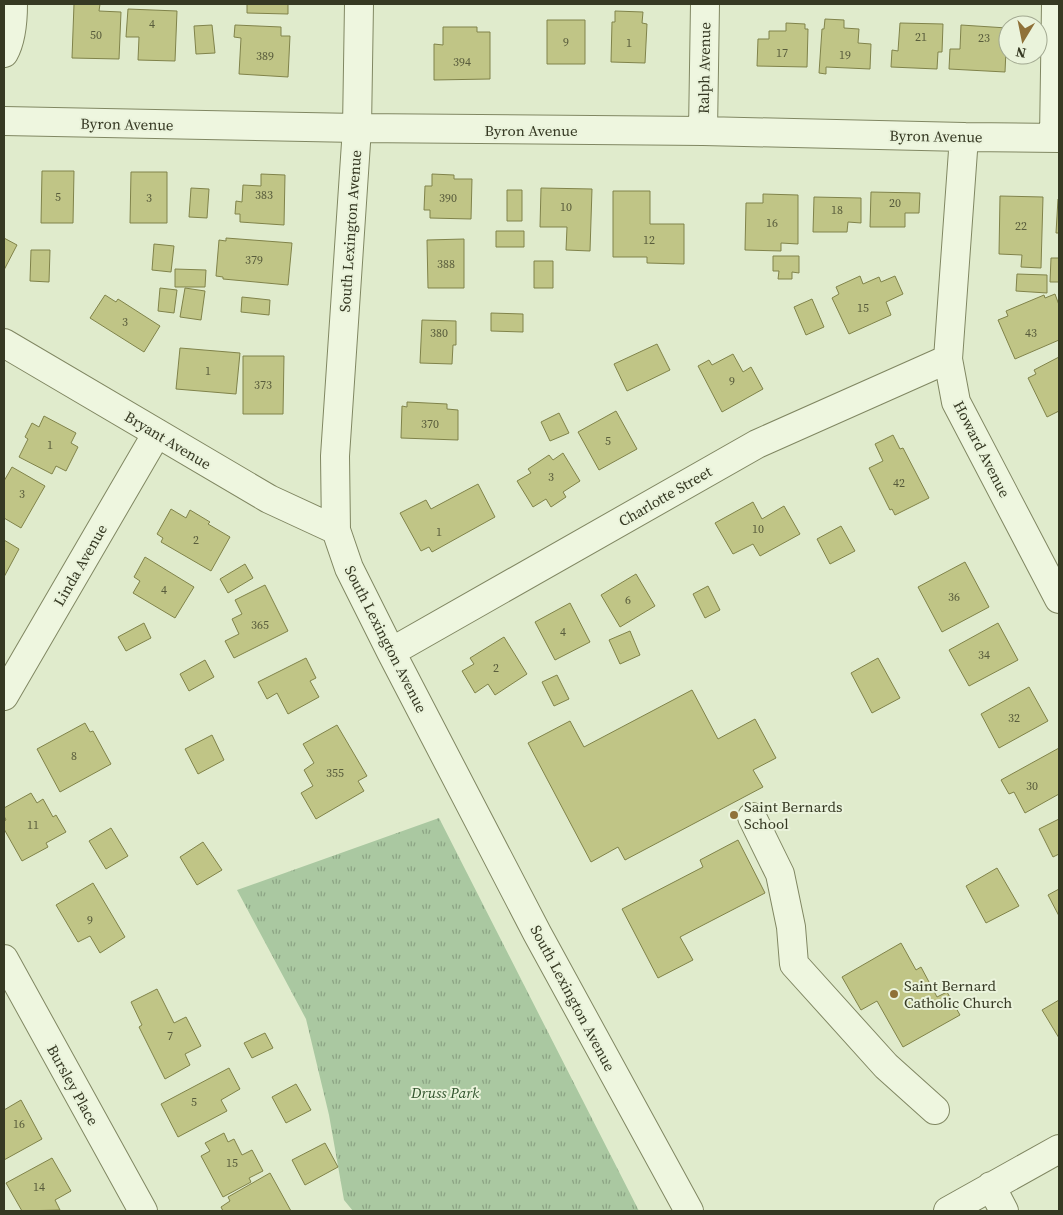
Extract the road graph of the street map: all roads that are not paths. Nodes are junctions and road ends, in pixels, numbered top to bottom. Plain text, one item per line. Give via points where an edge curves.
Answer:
1 (13, 4) edge
2 (359, 4) edge
3 (705, 4) edge
4 (1056, 4) edge
5 (4, 53) edge
6 (4, 121) edge
7 (357, 128) junction
8 (703, 131) junction
9 (964, 137) junction
10 (1057, 138) edge
11 (4, 343) edge
12 (948, 359) junction
13 (157, 433) junction
14 (336, 530) junction
15 (1059, 600) edge
16 (391, 652) junction
17 (4, 696) edge
18 (752, 816) dead end
19 (4, 959) edge
20 (935, 1110) dead end
21 (1059, 1149) edge
22 (992, 1186) junction
23 (143, 1211) edge
24 (689, 1211) edge
25 (948, 1211) edge
26 (1004, 1211) edge

1 - 5 street via 11,33
2 - 7 street, South Lexington Avenue
3 - 8 street, Ralph Avenue
4 - 10 street
6 - 7 street, Byron Avenue
7 - 8 street, Byron Avenue
7 - 14 street, South Lexington Avenue via 335,456
8 - 9 street, Byron Avenue
9 - 10 street, Byron Avenue
9 - 12 street, Howard Avenue
11 - 13 street, Bryant Avenue
12 - 15 street, Howard Avenue via 956,402
12 - 16 street, Charlotte Street via 758,444
13 - 14 street, Bryant Avenue via 268,499
13 - 17 street, Linda Avenue
14 - 16 street, South Lexington Avenue via 349,568
16 - 24 street, South Lexington Avenue via 537,933
18 - 20 street via 780,874 791,927 794,964 886,1066
19 - 23 street, Bursley Place
21 - 22 street
22 - 25 street
22 - 26 street

